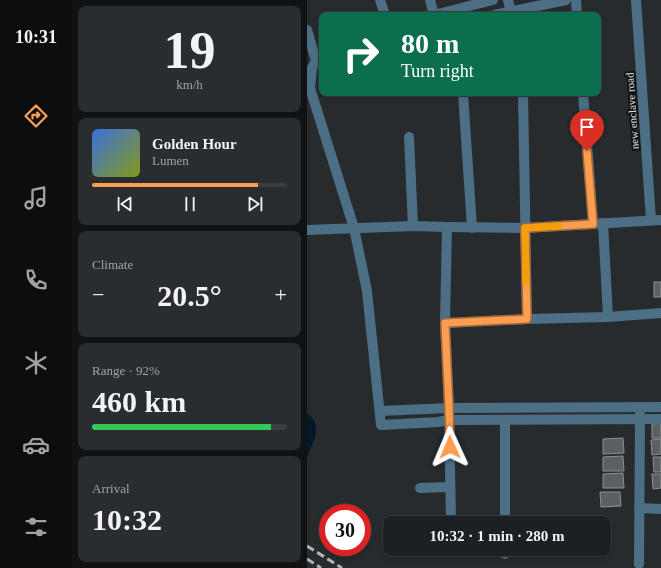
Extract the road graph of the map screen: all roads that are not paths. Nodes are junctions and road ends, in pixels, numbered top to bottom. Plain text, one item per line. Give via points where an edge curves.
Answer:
1 (380, 0) edge
2 (430, 0) edge
3 (493, 0) edge
4 (508, 0) edge
5 (567, 0) edge
6 (576, 0) edge
7 (636, 0) edge
8 (475, 2) edge
9 (384, 12) edge
10 (433, 12) edge
11 (443, 12) edge
12 (511, 12) joint
13 (521, 12) edge
14 (577, 12) edge
15 (307, 30) edge
16 (314, 64) edge
17 (463, 96) edge
18 (523, 96) edge
19 (583, 96) edge
20 (409, 137) dead end
21 (656, 220) edge
22 (603, 223) junction
23 (593, 224) junction
24 (413, 226) junction
25 (447, 227) junction
26 (354, 228) junction
27 (472, 228) junction
28 (525, 228) junction
29 (307, 230) edge
30 (661, 313) edge
31 (608, 317) junction
32 (527, 319) junction
33 (445, 323) junction
34 (640, 407) junction
35 (661, 407) edge
36 (449, 408) junction
37 (380, 411) junction
38 (661, 419) edge
39 (449, 420) junction
40 (505, 420) junction
41 (640, 420) junction
42 (450, 487) junction
43 (420, 488) dead end
44 (639, 508) junction
45 (661, 509) edge
46 (451, 516) edge
47 (505, 516) edge
48 (639, 564) dead end

1 - 9 street
2 - 10 street
3 - 8 street
4 - 12 street
5 - 13 street
6 - 14 street
7 - 21 street, new enclave road
8 - 11 street
12 - 13 street
15 - 16 street
16 - 26 street via 310,88
17 - 27 street
18 - 28 street
19 - 23 street
20 - 24 street
21 - 22 street
22 - 23 street
22 - 31 street
23 - 28 street
24 - 25 street
24 - 26 street
25 - 27 street
25 - 33 street
26 - 29 street
26 - 37 street via 367,291
27 - 28 street
28 - 32 street
30 - 31 street
31 - 32 street
32 - 33 street
33 - 36 street
34 - 35 street
34 - 36 street
34 - 41 street
36 - 37 street
36 - 39 street
37 - 39 street via 381,425
38 - 41 street
39 - 40 street
39 - 42 street
40 - 41 street
40 - 47 street
41 - 44 street
42 - 43 street
42 - 46 street
44 - 45 street
44 - 48 street

